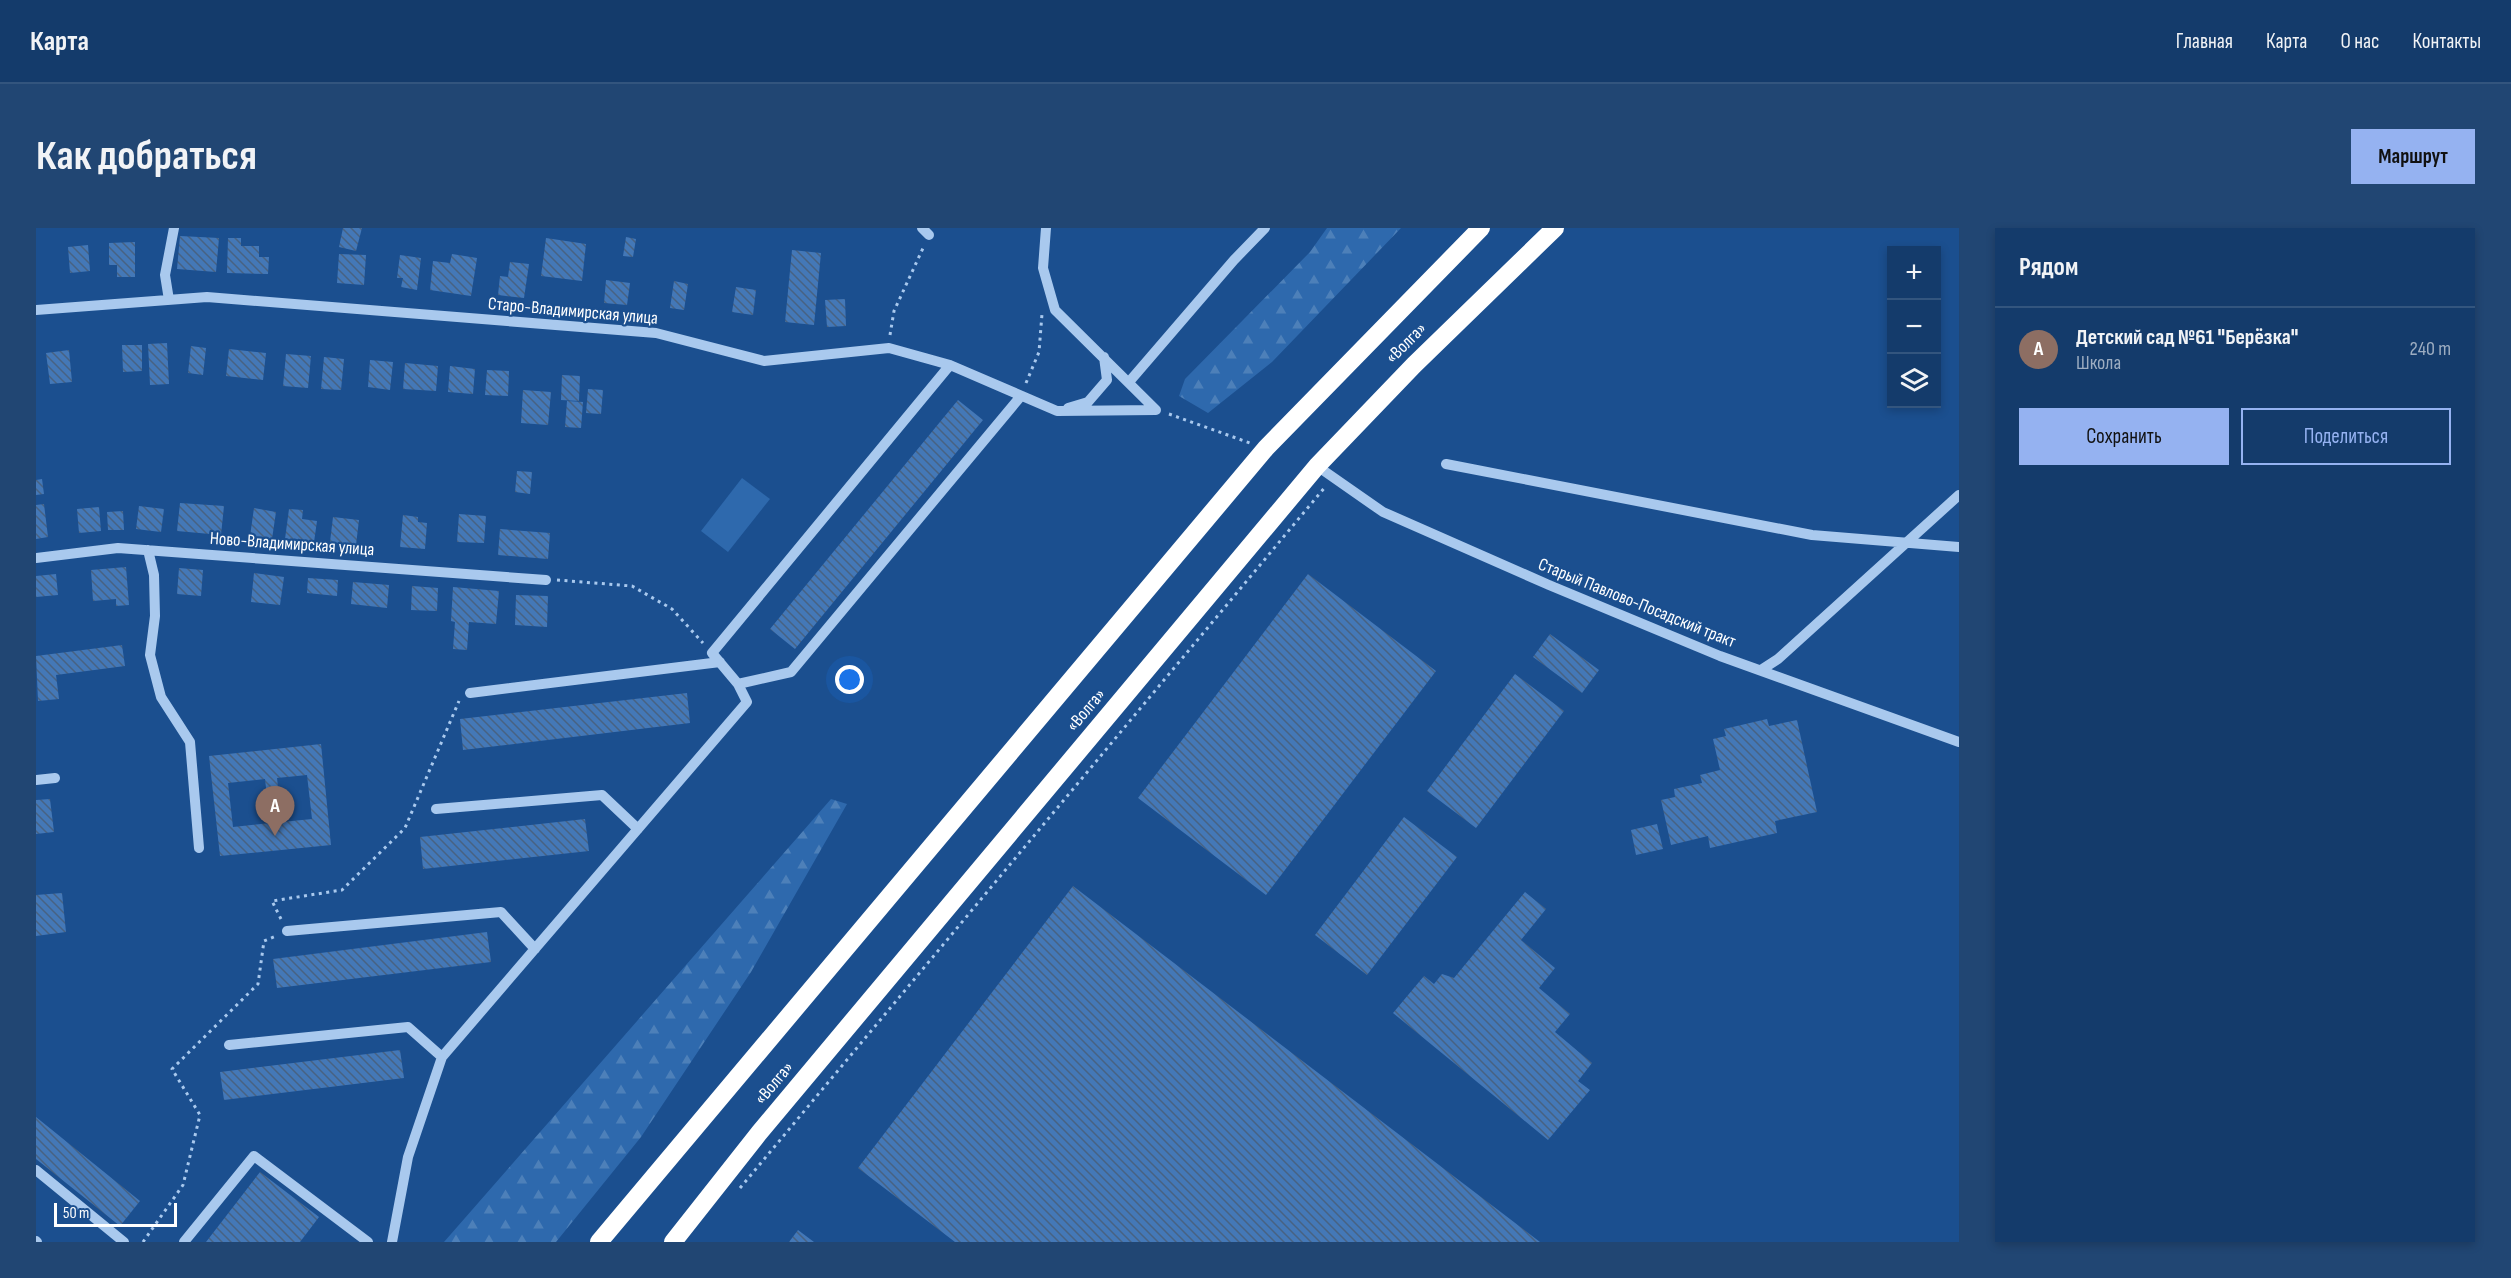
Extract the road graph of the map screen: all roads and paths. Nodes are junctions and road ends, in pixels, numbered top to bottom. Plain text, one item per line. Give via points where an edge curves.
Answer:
1 (174, 228) edge
2 (1046, 228) edge
3 (1265, 228) edge
4 (1481, 228) edge
5 (1555, 228) edge
6 (925, 231) edge
7 (169, 300) junction
8 (36, 310) edge
9 (1042, 312) dead end
10 (889, 348) junction
11 (1104, 357) junction
12 (950, 365) junction
13 (1129, 382) junction
14 (1021, 396) junction
15 (1156, 410) junction
16 (1057, 411) junction
17 (1266, 448) junction
18 (1446, 464) dead end
19 (1317, 466) junction
20 (1333, 477) junction
21 (1959, 495) edge
22 (1905, 542) junction
23 (1959, 547) edge
24 (148, 550) junction
25 (36, 558) edge
26 (546, 580) joint
27 (712, 653) junction
28 (720, 662) junction
29 (1761, 670) junction
30 (738, 684) junction
31 (470, 693) joint
32 (1959, 741) edge
33 (55, 778) dead end
34 (36, 780) edge
35 (436, 809) dead end
36 (638, 830) junction
37 (199, 848) dead end
38 (287, 931) junction
39 (535, 949) junction
40 (229, 1045) dead end
41 (442, 1057) junction
42 (36, 1170) edge
43 (732, 1196) dead end
44 (124, 1242) edge
45 (143, 1242) edge
46 (184, 1242) edge
47 (368, 1242) edge
48 (392, 1242) edge
49 (599, 1242) edge
50 (673, 1242) edge

1 - 7 street via 165,275
2 - 11 street via 1042,268 1055,310
3 - 13 street
4 - 17 highway, «Волга»
5 - 19 highway, «Волга» via 1413,364
6 - 10 path via 894,311
7 - 8 street, Старо-Владимирская улица
7 - 10 street, Старо-Владимирская улица via 207,297 656,333 764,361
9 - 14 path via 1039,352
10 - 12 street, Старо-Владимирская улица
11 - 13 street
11 - 16 street via 1107,380 1088,402
12 - 14 street, Старо-Владимирская улица
12 - 27 street
13 - 15 street
14 - 16 street, Старо-Владимирская улица
14 - 30 street via 791,672
15 - 16 street, Старо-Владимирская улица
15 - 17 path
17 - 49 highway, «Волга»
18 - 22 street via 1812,535
19 - 20 street, Старый Павлово-Посадский тракт
19 - 50 highway, «Волга» via 759,1133
20 - 29 street, Старый Павлово-Посадский тракт via 1383,512
20 - 43 path
21 - 22 street
22 - 23 street
22 - 29 street via 1778,659
24 - 25 street, Ново-Владимирская улица via 118,548
24 - 26 street, Ново-Владимирская улица
24 - 37 street via 154,574 155,615 150,655 161,697 190,741
26 - 27 path via 632,586 672,609
27 - 28 street
28 - 30 street
28 - 31 street
29 - 32 street, Старый Павлово-Посадский тракт
30 - 36 street via 747,702
31 - 38 path via 466,686 405,828 342,890 272,901
33 - 34 street
35 - 36 street via 602,795
36 - 39 street
38 - 39 street via 501,912
38 - 45 path via 264,941 258,984 172,1069 200,1115 183,1185
39 - 41 street
40 - 41 street via 408,1027
41 - 48 street via 408,1157
42 - 44 street
46 - 47 street via 254,1156

